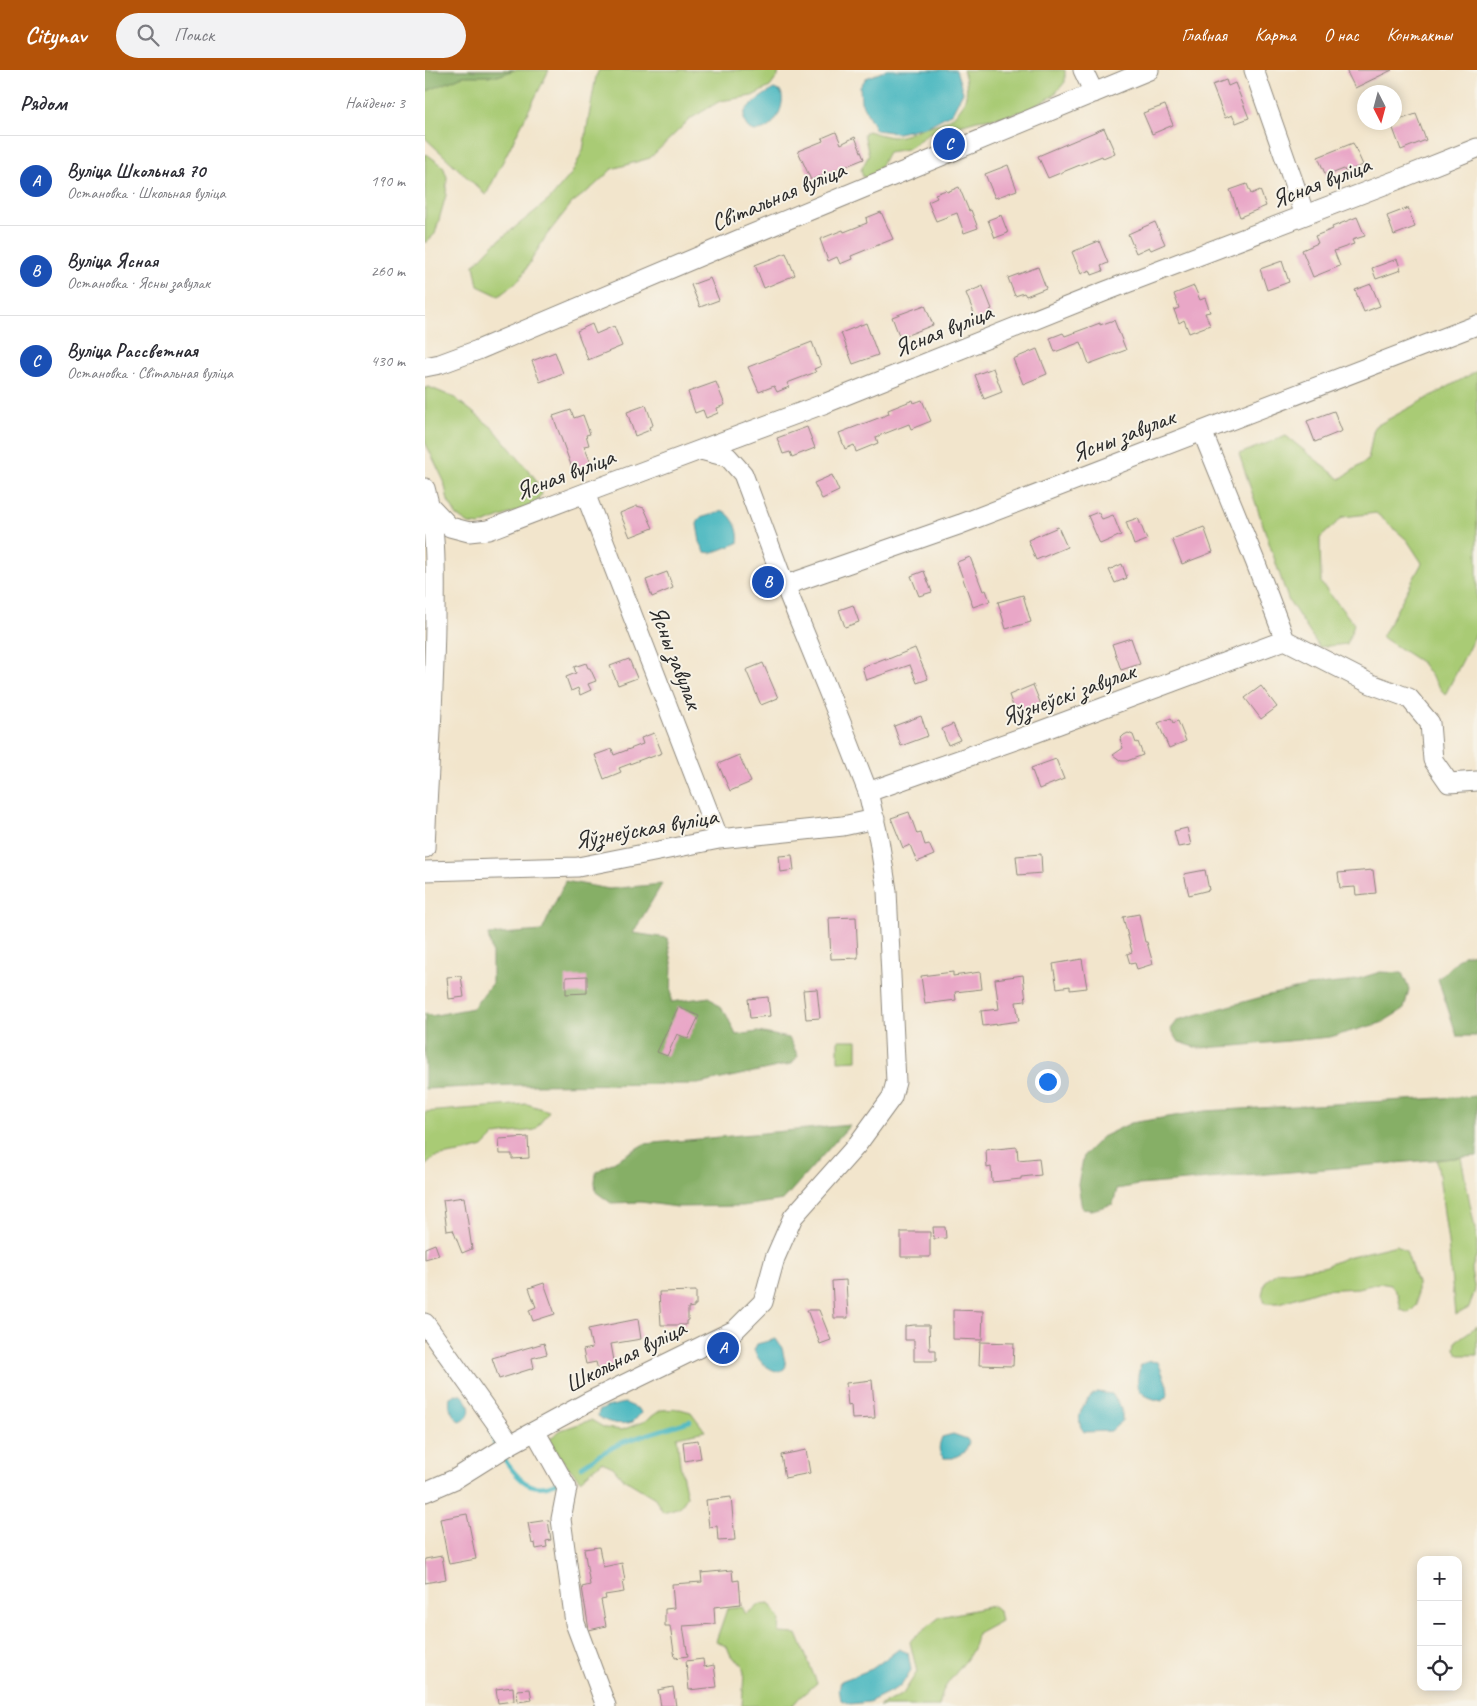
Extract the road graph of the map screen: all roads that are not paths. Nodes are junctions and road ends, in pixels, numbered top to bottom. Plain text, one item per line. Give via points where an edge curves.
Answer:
1 (1083, 70) edge
2 (1149, 70) edge
3 (1254, 70) edge
4 (1094, 93) junction
5 (1477, 148) edge
6 (1305, 215) junction
7 (1477, 325) edge
8 (425, 367) edge
9 (1202, 431) junction
10 (701, 450) junction
11 (425, 488) edge
12 (585, 492) junction
13 (431, 507) junction
14 (786, 585) junction
15 (1285, 640) junction
16 (1477, 781) edge
17 (867, 792) junction
18 (875, 819) junction
19 (719, 839) junction
20 (425, 848) edge
21 (425, 871) edge
22 (425, 1322) edge
23 (535, 1431) junction
24 (511, 1444) junction
25 (425, 1492) edge
26 (606, 1706) edge

1 - 4 street
2 - 4 street, Світальная вуліца
3 - 6 street
4 - 8 street, Світальная вуліца via 479,350
5 - 6 street, Ясная вуліца
6 - 10 street, Ясная вуліца
7 - 9 street, Ясны завулак
9 - 14 street, Ясны завулак via 961,524
9 - 15 street
10 - 12 street, Ясная вуліца
10 - 14 street, Школьная вуліца via 728,457 743,474
11 - 13 street
12 - 13 street, Ясная вуліца via 489,530 469,532 450,527
12 - 19 street, Ясны завулак
13 - 20 street via 436,556
14 - 17 street, Школьная вуліца
15 - 16 street via 1371,684 1409,698 1429,723 1433,760 1449,782
15 - 17 street, Яўзнеўскі завулак
17 - 18 street, Школьная вуліца
18 - 19 street, Яўзнеўская вуліца via 843,826
18 - 23 street, Школьная вуліца via 887,891 896,1082 892,1097 857,1145 793,1217 775,1258 763,1302 735,1330
19 - 21 street, Яўзнеўская вуліца via 578,867
22 - 24 street
23 - 24 street, Школьная вуліца
23 - 26 street via 567,1488 561,1520 575,1623
24 - 25 street, Школьная вуліца via 455,1479

